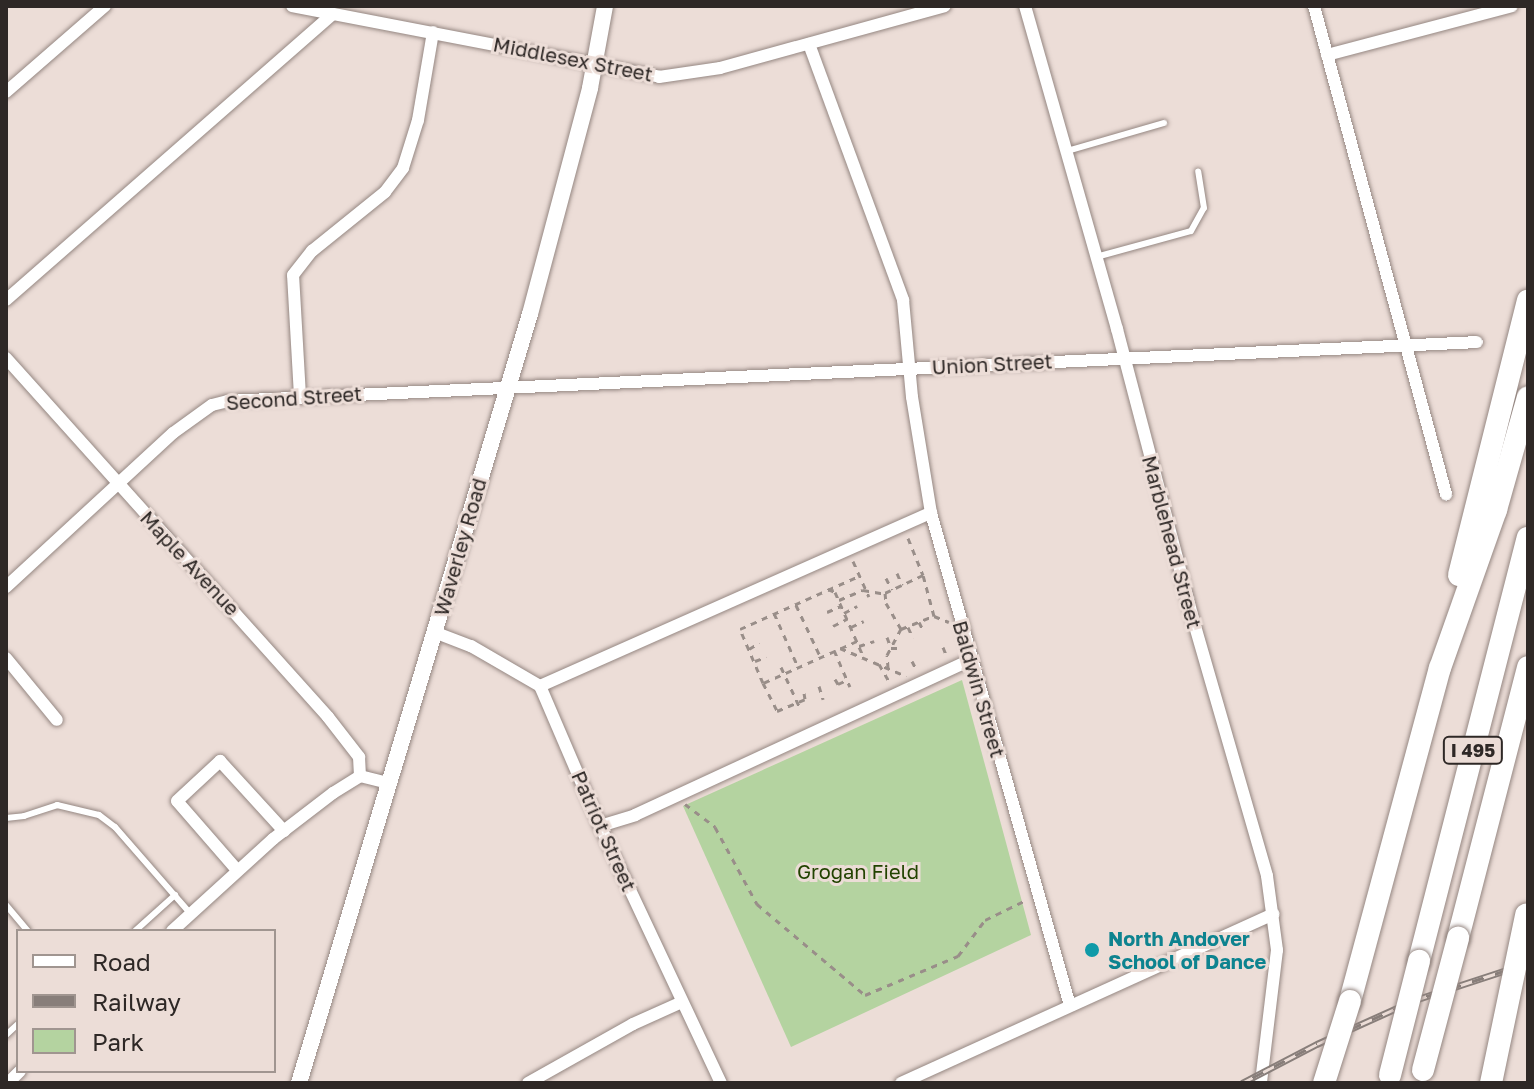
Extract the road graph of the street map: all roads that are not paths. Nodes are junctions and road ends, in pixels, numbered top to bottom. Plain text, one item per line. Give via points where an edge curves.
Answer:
1 (105, 6) edge
2 (292, 6) edge
3 (605, 6) edge
4 (945, 6) edge
5 (1025, 6) edge
6 (1314, 6) edge
7 (1512, 6) edge
8 (306, 7) edge
9 (333, 14) junction
10 (433, 32) junction
11 (809, 44) junction
12 (1327, 55) junction
13 (595, 64) junction
14 (6, 92) edge
15 (1164, 123) dead end
16 (1066, 151) junction
17 (1198, 171) dead end
18 (1096, 257) junction
19 (6, 300) edge
20 (1528, 301) edge
21 (1477, 342) dead end
22 (1406, 346) junction
23 (6, 358) edge
24 (1124, 358) junction
25 (909, 368) junction
26 (507, 385) junction
27 (300, 396) junction
28 (1528, 397) edge
29 (117, 484) junction
30 (1446, 494) dead end
31 (931, 513) junction
32 (1528, 538) edge
33 (6, 587) edge
34 (434, 632) junction
35 (6, 658) edge
36 (971, 660) junction
37 (1528, 667) edge
38 (1440, 668) junction
39 (540, 686) junction
40 (57, 720) dead end
41 (360, 776) junction
42 (388, 783) junction
43 (6, 818) edge
44 (600, 826) junction
45 (284, 831) junction
46 (237, 870) junction
47 (175, 895) junction
48 (6, 905) edge
49 (1527, 910) edge
50 (191, 914) junction
51 (1274, 914) junction
52 (26, 929) edge
53 (137, 929) edge
54 (174, 929) edge
55 (682, 1002) junction
56 (1070, 1006) junction
57 (1421, 1076) edge
58 (1389, 1079) edge
59 (299, 1083) edge
60 (528, 1083) edge
61 (721, 1083) edge
62 (901, 1083) edge
63 (1261, 1083) edge
64 (1324, 1083) edge
65 (1491, 1083) edge

1 - 14 street
2 - 8 street, Middlesex Street
3 - 13 street, Waverley Road
4 - 11 street, Middlesex Street
5 - 16 street, Marblehead Street
6 - 12 street
7 - 12 street
8 - 9 street, Middlesex Street
9 - 10 street, Middlesex Street
9 - 19 street
10 - 13 street, Middlesex Street
10 - 27 street via 418,120 403,168 385,192 312,251 293,275
11 - 13 street, Middlesex Street via 690,74 653,77
11 - 25 street, Baldwin Street via 896,278 907,321
12 - 22 street
13 - 26 street, Waverley Road
15 - 16 lane
16 - 18 street, Marblehead Street
17 - 18 lane via 1204,208 1191,231
18 - 24 street, Marblehead Street
20 - 38 highway
21 - 22 street, Union Street
22 - 24 street, Union Street
22 - 30 street
23 - 29 street, Maple Avenue
24 - 25 street, Union Street
24 - 51 street, Marblehead Street via 1261,849
25 - 26 street, Union Street
25 - 31 street, Baldwin Street
26 - 27 street, Second Street
26 - 34 street, Waverley Road
27 - 29 street, Second Street via 212,405
28 - 38 highway via 1496,510
29 - 33 street, Second Street
29 - 41 street, Maple Avenue via 328,717 359,757
31 - 36 street, Baldwin Street
31 - 39 street
32 - 58 highway, I 495, bridge
34 - 39 street via 471,646
34 - 42 street, Waverley Road
35 - 40 street
36 - 44 street via 680,795
36 - 56 street, Baldwin Street
37 - 57 highway, I 495, bridge
38 - 64 highway, bridge
39 - 44 street, Patriot Street
41 - 42 street
41 - 45 street
42 - 59 street, Waverley Road
43 - 47 lane via 57,805 99,815
44 - 55 street, Patriot Street
45 - 46 street
45 - 46 street via 220,761 177,801
46 - 50 street
47 - 50 lane
47 - 53 lane
48 - 52 lane
49 - 65 highway, bridge
50 - 54 street
51 - 56 street
51 - 63 street, Marblehead Street via 1274,987
55 - 60 street
55 - 61 street, Patriot Street
56 - 62 street

